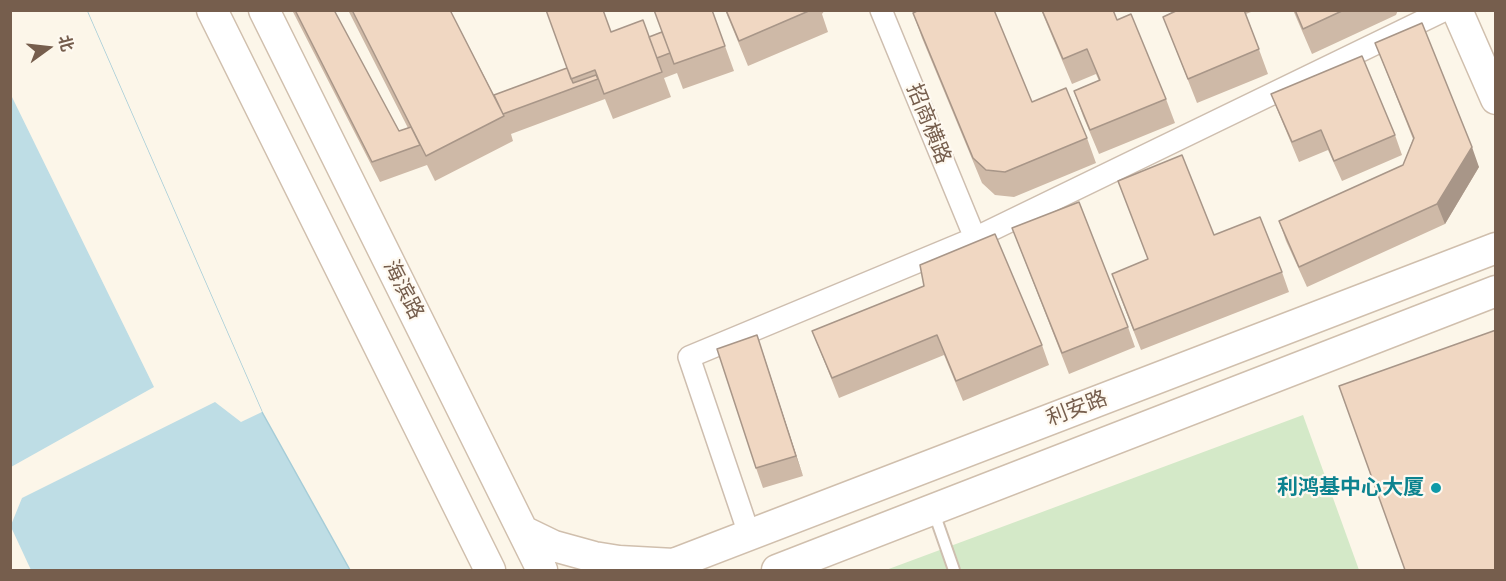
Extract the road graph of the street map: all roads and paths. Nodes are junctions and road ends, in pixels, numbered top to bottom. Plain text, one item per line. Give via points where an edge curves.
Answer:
1 (212, 10) edge
2 (264, 10) edge
3 (881, 10) edge
4 (1445, 10) edge
5 (1457, 10) edge
6 (1496, 99) edge
7 (975, 237) junction
8 (1496, 248) edge
9 (1496, 291) edge
10 (933, 510) junction
11 (524, 531) junction
12 (749, 534) junction
13 (667, 567) edge
14 (490, 570) edge
15 (542, 570) edge
16 (777, 570) edge
17 (954, 570) edge

1 - 14 street
2 - 11 street, 海滨路
3 - 7 street, 招商横路
4 - 7 street
5 - 6 street
7 - 12 street via 689,357
8 - 12 street, 利安路
9 - 10 street, 利安路
10 - 16 street, 利安路
10 - 17 lane
11 - 13 street via 554,546 594,557
11 - 15 street, 海滨路
12 - 13 street, 利安路

